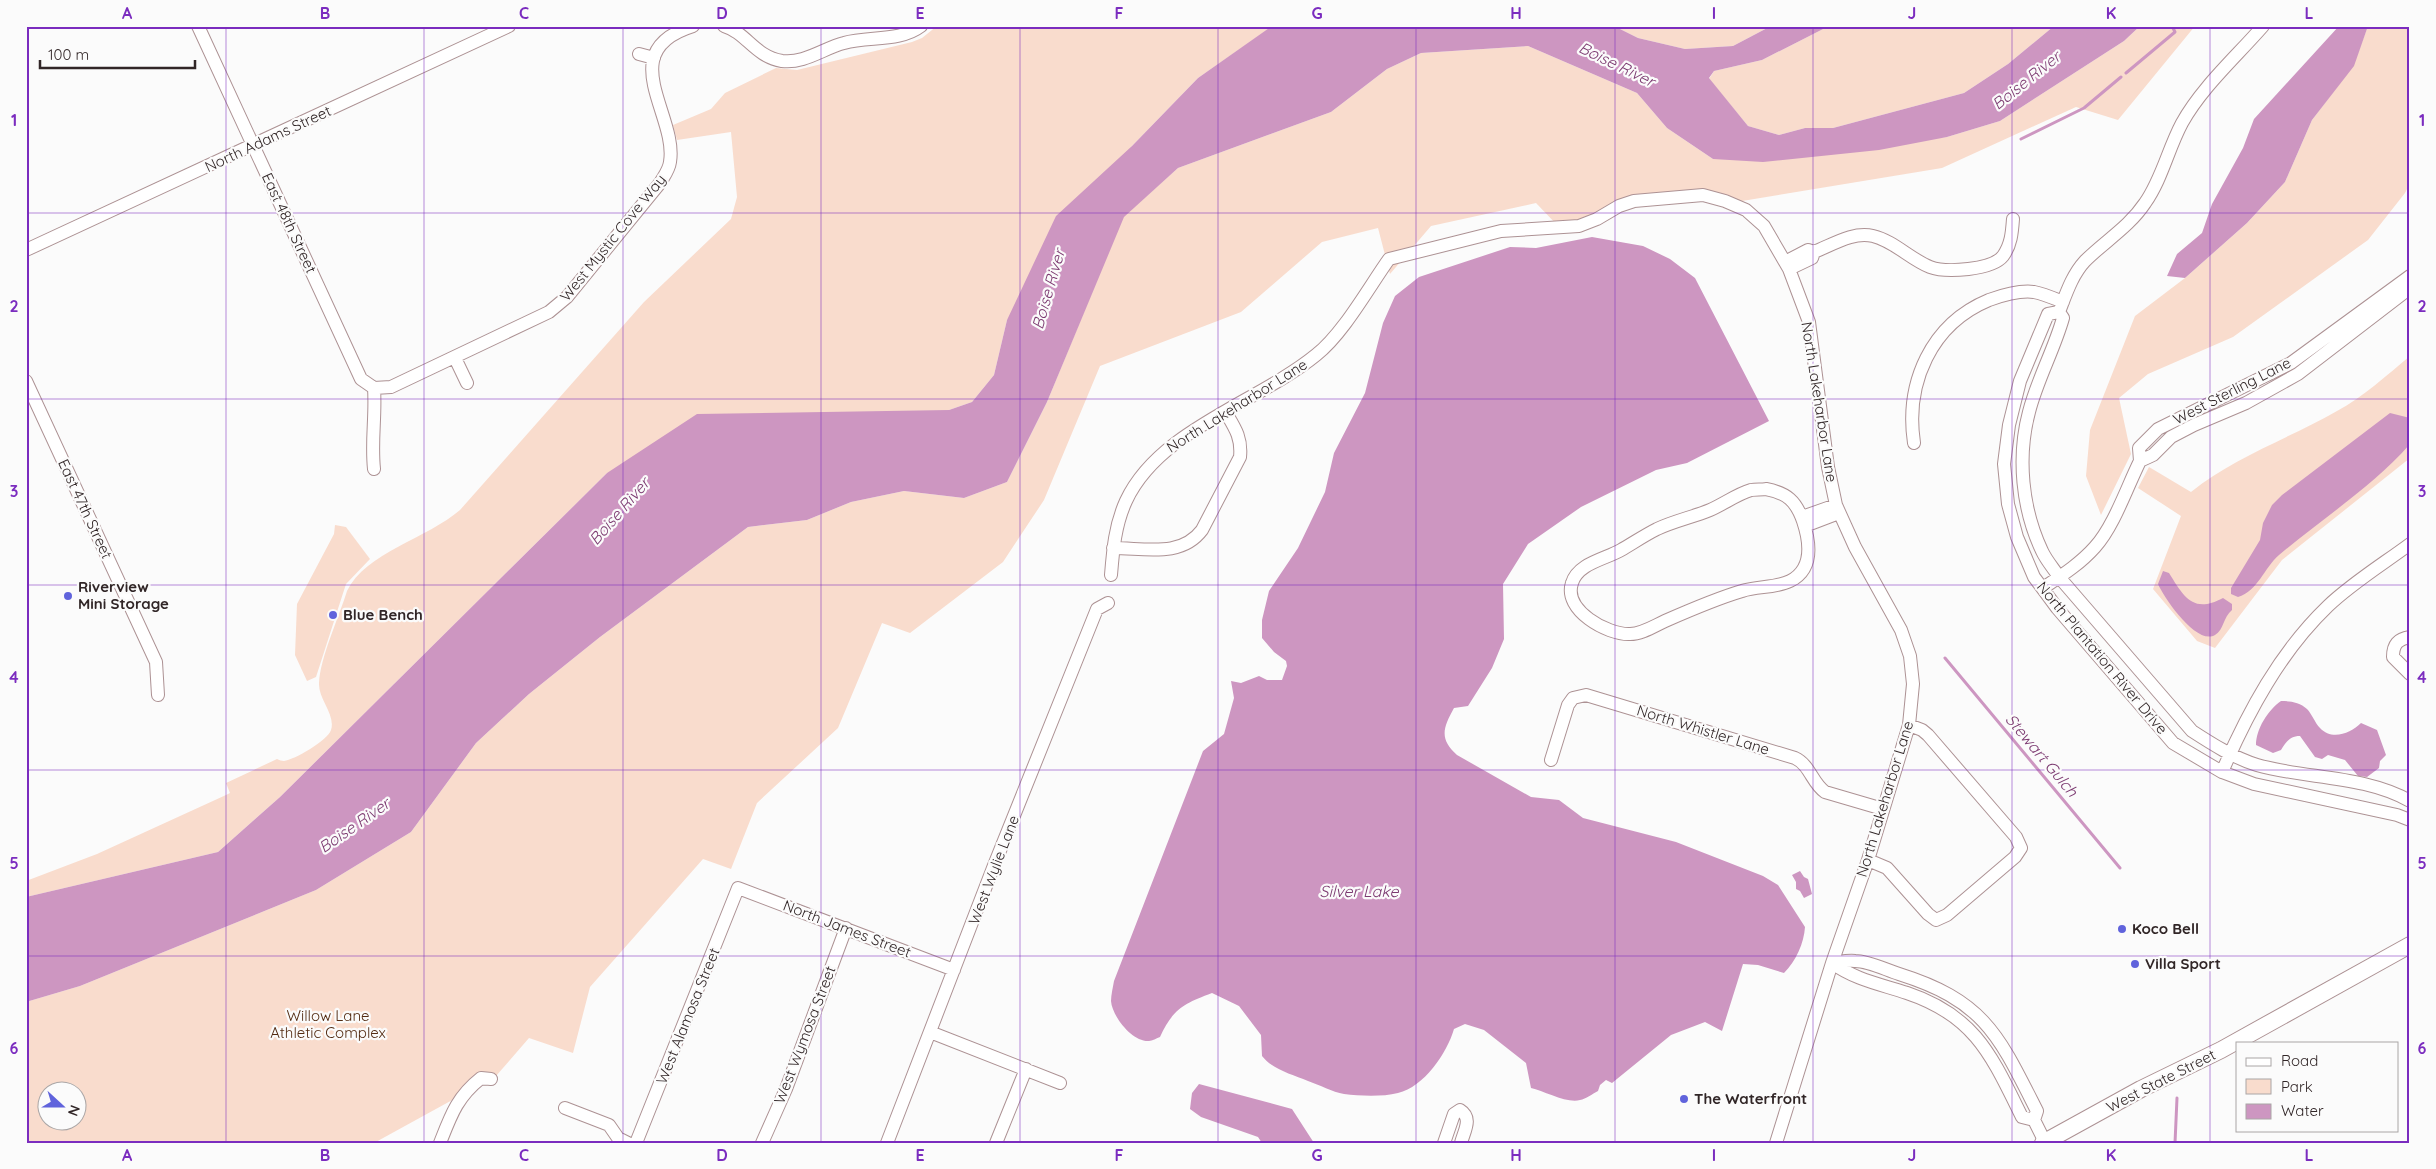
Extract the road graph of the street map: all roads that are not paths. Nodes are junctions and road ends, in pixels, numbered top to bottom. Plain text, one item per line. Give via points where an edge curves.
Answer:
1 (198, 26) edge
2 (509, 26) edge
3 (693, 26) edge
4 (724, 26) edge
5 (922, 26) edge
6 (2263, 26) edge
7 (639, 54) dead end
8 (654, 58) junction
9 (254, 146) junction
10 (2014, 219) dead end
11 (26, 250) edge
12 (1787, 265) junction
13 (2410, 276) edge
14 (2410, 288) edge
15 (2061, 307) junction
16 (455, 358) junction
17 (26, 381) edge
18 (467, 383) dead end
19 (374, 388) junction
20 (1226, 413) junction
21 (1914, 443) dead end
22 (2140, 461) junction
23 (374, 469) dead end
24 (1838, 509) junction
25 (1803, 522) junction
26 (2410, 544) edge
27 (1113, 548) junction
28 (1111, 575) dead end
29 (2059, 577) junction
30 (2043, 588) junction
31 (1108, 603) dead end
32 (2410, 637) edge
33 (2410, 674) edge
34 (158, 696) dead end
35 (1909, 725) junction
36 (2230, 753) junction
37 (1551, 760) dead end
38 (2222, 772) junction
39 (2410, 801) edge
40 (1883, 809) junction
41 (2410, 820) edge
42 (1868, 860) junction
43 (738, 888) joint
44 (846, 928) junction
45 (2410, 945) edge
46 (1832, 963) junction
47 (954, 970) junction
48 (930, 1032) junction
49 (2236, 1042) edge
50 (2236, 1042) edge
51 (1026, 1069) junction
52 (491, 1079) dead end
53 (1060, 1083) dead end
54 (565, 1108) dead end
55 (2044, 1142) edge
56 (440, 1143) edge
57 (628, 1143) edge
58 (636, 1143) edge
59 (762, 1143) edge
60 (887, 1143) edge
61 (996, 1143) edge
62 (1444, 1143) edge
63 (1461, 1143) edge
64 (1776, 1143) edge

1 - 9 street, East 48th Street
2 - 9 street, North Adams Street
3 - 8 street via 662,43
4 - 5 street via 758,52 784,61 810,57 842,43 909,34
6 - 15 street, North Plantation River Drive via 2197,101 2182,124 2146,202 2122,230 2084,262
7 - 8 street
8 - 16 street, West Mystic Cove Way via 652,84 670,150 670,162 660,183 559,305
9 - 11 street, North Adams Street
9 - 19 street, East 48th Street via 361,379
10 - 12 street via 2010,245 2002,258 1984,266 1954,271 1931,267 1872,236 1860,235 1814,252 1812,258
12 - 20 street, North Lakeharbor Lane via 1764,226 1746,210 1703,195 1634,202 1579,226 1501,231 1389,259 1318,354 1298,370
12 - 24 street, North Lakeharbor Lane via 1809,322 1828,467
13 - 22 street, West Sterling Lane via 2291,363 2158,429 2139,448
14 - 22 street, West Sterling Lane via 2298,374 2246,403 2186,429
15 - 21 street via 2032,292 2007,295 1971,310 1950,326 1933,345 1917,378 1911,417
15 - 29 street, North Plantation River Drive via 2063,318 2058,337 2029,411 2023,446 2027,506 2042,552
15 - 30 street, North Plantation River Drive via 2048,314 2020,381 2004,464 2008,504 2017,537 2034,577
16 - 18 street
16 - 19 street, West Mystic Cove Way via 391,387
17 - 34 street, East 47th Street via 156,662
19 - 23 street
20 - 27 street, North Lakeharbor Lane via 1172,446 1145,471 1125,502
20 - 27 street via 1238,433 1240,456 1195,539 1174,549
22 - 29 street, West Sterling Lane via 2096,547
24 - 25 street
24 - 35 street, North Lakeharbor Lane via 1901,630 1910,656 1913,684
25 - 25 street via 1790,498 1780,492 1752,490 1711,510 1657,529 1586,567 1572,583 1572,599 1588,619 1617,632 1630,634 1642,631 1709,602 1790,581 1808,562 1810,546
26 - 36 street via 2328,606 2309,628 2261,690
27 - 28 street, North Lakeharbor Lane
29 - 30 street, West Sterling Lane
29 - 36 street, North Plantation River Drive via 2192,732
30 - 38 street, North Plantation River Drive via 2173,743
31 - 47 street, West Wylie Lane via 1097,609
32 - 33 street via 2398,640 2393,648 2393,657
35 - 40 street, North Lakeharbor Lane
35 - 42 street via 1928,735 2016,837 2021,848 2015,857 1947,915 1936,920 1887,868
36 - 38 street
36 - 39 street, North Plantation River Drive via 2256,765 2348,781 2400,795
37 - 40 street, North Whistler Lane via 1568,705 1573,698 1586,694 1795,758 1807,766 1825,792
38 - 41 street, North Plantation River Drive via 2254,784 2397,814
40 - 42 street, North Lakeharbor Lane
42 - 46 street, North Lakeharbor Lane
43 - 44 street, North James Street
43 - 58 street, West Alamosa Street
44 - 47 street, North James Street
44 - 59 street, West Wymosa Street via 786,1089
45 - 50 main road, West State Street
46 - 55 street via 1856,960 1928,983 1964,1002 1993,1030 2004,1046 2037,1111 2034,1120
46 - 64 street, North Lakeharbor Lane
47 - 48 street, West Wylie Lane
48 - 51 street
48 - 60 street, West Wylie Lane
49 - 55 main road, West State Street
51 - 53 street
51 - 61 street
52 - 56 street via 481,1078 466,1090 451,1114
54 - 57 street via 609,1125 618,1138
62 - 63 street via 1454,1114 1460,1110 1468,1119

